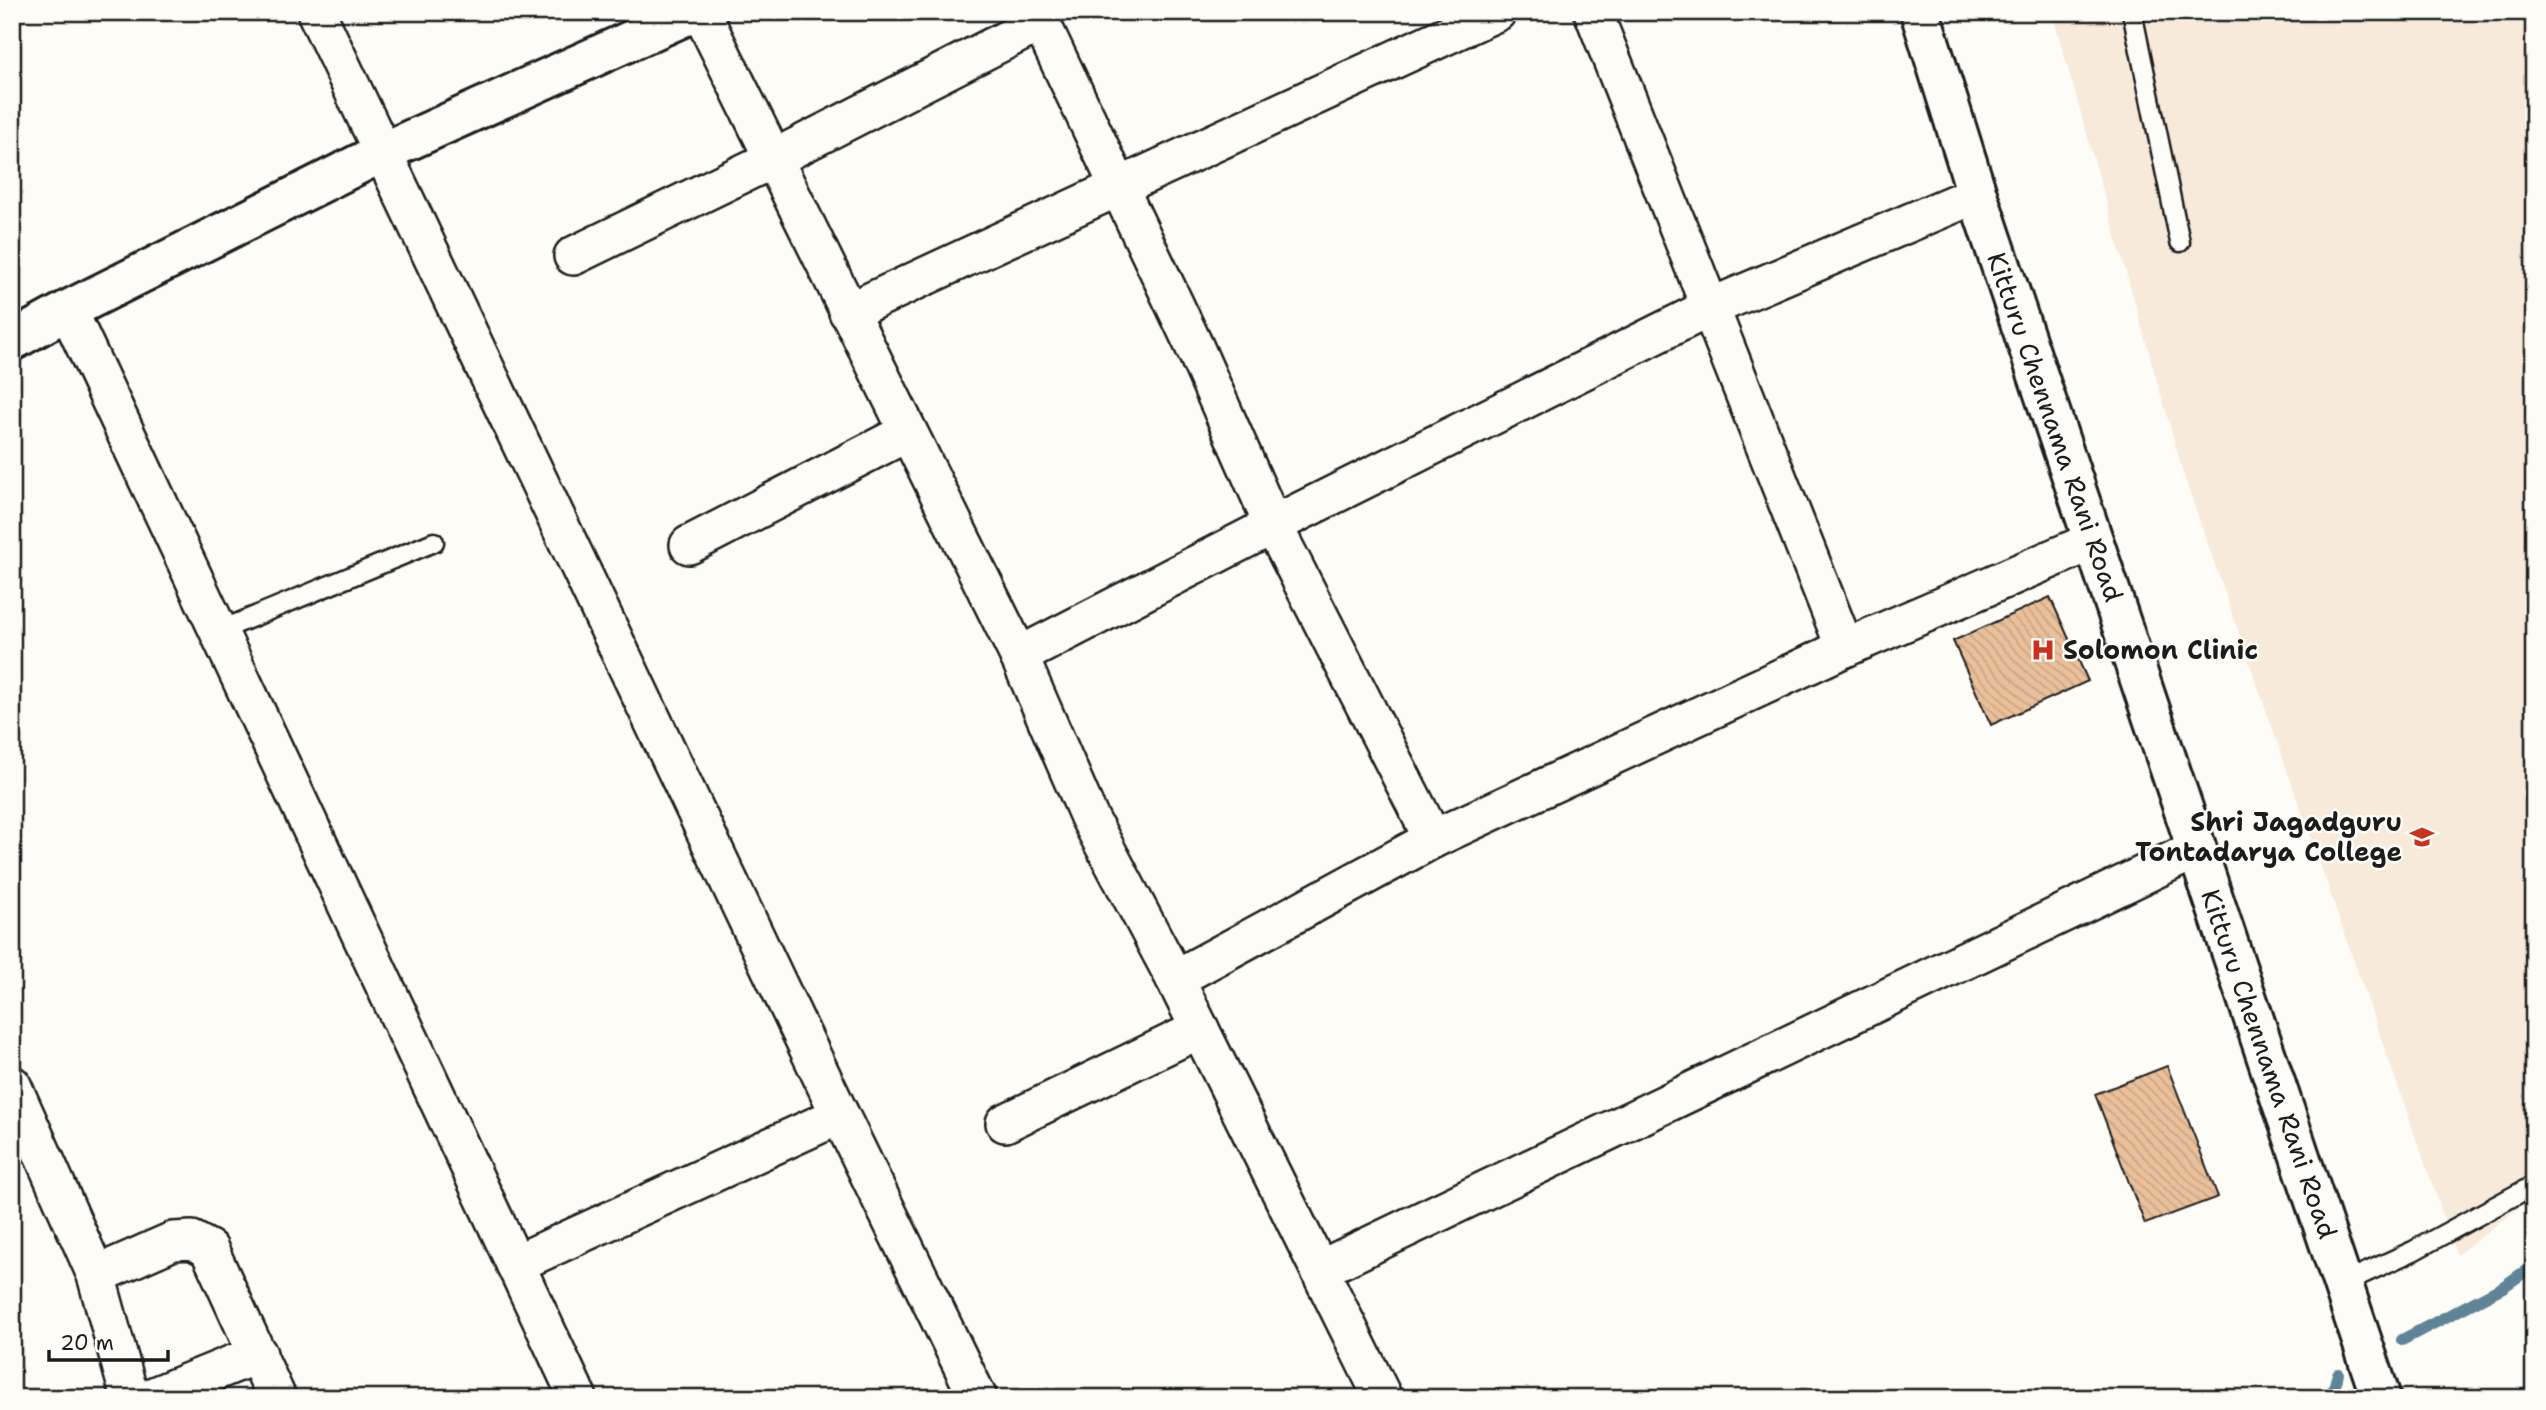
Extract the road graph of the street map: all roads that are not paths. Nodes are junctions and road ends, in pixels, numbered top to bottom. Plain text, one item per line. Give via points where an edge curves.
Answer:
1 (694, 12) edge
2 (701, 12) edge
3 (1497, 12) edge
4 (1592, 12) edge
5 (1920, 12) edge
6 (2132, 12) edge
7 (1039, 17) edge
8 (324, 19) edge
9 (381, 153) junction
10 (773, 159) junction
11 (1118, 187) junction
12 (1977, 194) junction
13 (2180, 242) dead end
14 (573, 256) dead end
15 (1711, 307) junction
16 (68, 310) junction
17 (849, 312) junction
18 (12, 341) edge
19 (908, 432) junction
20 (1273, 525) junction
21 (2093, 541) junction
22 (434, 542) dead end
23 (689, 545) dead end
24 (219, 631) junction
25 (1845, 648) junction
26 (1019, 656) junction
27 (1433, 839) junction
28 (2197, 849) junction
29 (1175, 979) junction
30 (1200, 1029) junction
31 (12, 1085) edge
32 (841, 1115) junction
33 (1005, 1123) dead end
34 (2534, 1185) edge
35 (515, 1264) junction
36 (1321, 1269) junction
37 (96, 1275) junction
38 (2343, 1283) junction
39 (258, 1354) junction
40 (130, 1398) edge
41 (149, 1398) edge
42 (277, 1398) edge
43 (578, 1398) edge
44 (978, 1398) edge
45 (1383, 1398) edge
46 (2381, 1398) edge

1 - 9 street
2 - 10 street
3 - 11 street
4 - 15 street
5 - 12 street, Kitturu Chennama Rani Road
6 - 13 lane
7 - 10 street
7 - 11 street
8 - 9 street
9 - 16 street
9 - 32 street
10 - 14 street
10 - 17 street
11 - 17 street
11 - 20 street
12 - 15 street
12 - 21 street, Kitturu Chennama Rani Road
15 - 20 street
15 - 25 street
16 - 18 street
16 - 24 street
17 - 19 street
19 - 23 street
19 - 26 street
20 - 26 street
20 - 27 street
21 - 25 street
21 - 28 street, Kitturu Chennama Rani Road
22 - 24 lane
24 - 35 street
25 - 27 street
26 - 29 street via 1089,817
27 - 29 street
28 - 36 street
28 - 38 street, Kitturu Chennama Rani Road
29 - 30 street
30 - 33 street
30 - 36 street
31 - 37 street
32 - 35 street
32 - 44 street
34 - 38 lane
35 - 43 street
36 - 45 street
37 - 39 street via 173,1241 192,1240 209,1249
37 - 40 street
38 - 46 street, Kitturu Chennama Rani Road
39 - 41 street
39 - 42 street

